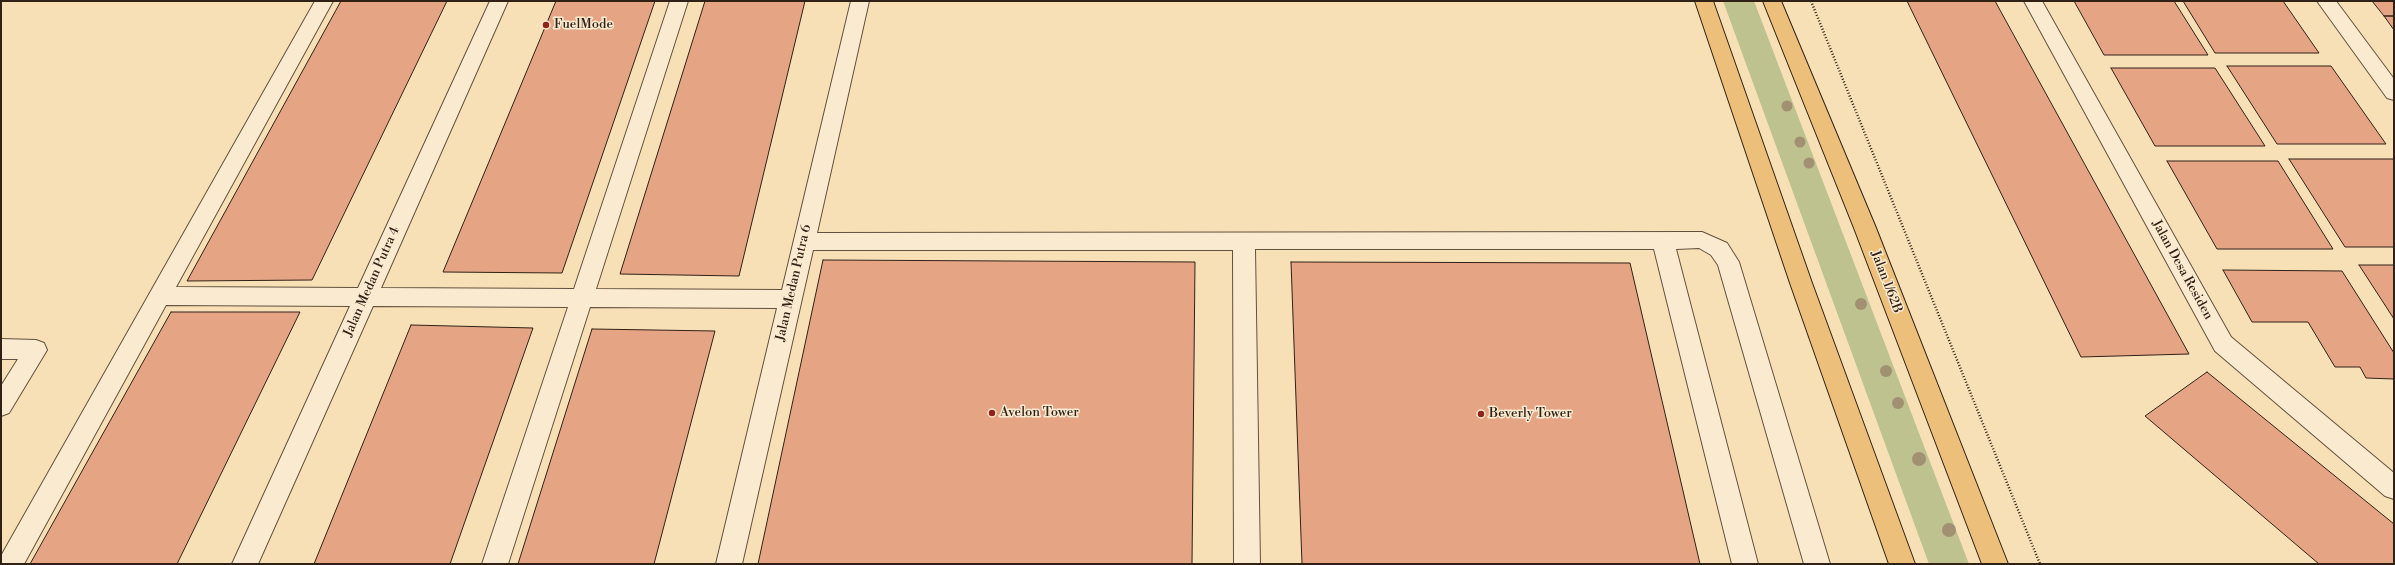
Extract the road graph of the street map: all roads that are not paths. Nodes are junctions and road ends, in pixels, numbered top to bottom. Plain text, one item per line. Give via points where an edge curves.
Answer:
1 (324, 1) edge
2 (499, 1) edge
3 (679, 1) edge
4 (860, 1) edge
5 (1704, 1) edge
6 (1772, 1) edge
7 (2033, 1) edge
8 (2326, 1) edge
9 (2394, 94) edge
10 (1663, 240) junction
11 (1244, 241) junction
12 (803, 242) junction
13 (160, 296) junction
14 (365, 297) junction
15 (582, 298) junction
16 (791, 299) junction
17 (1, 349) edge
18 (1, 406) edge
19 (2394, 488) edge
20 (10, 564) edge
21 (245, 564) edge
22 (494, 564) edge
23 (729, 564) edge
24 (1247, 564) edge
25 (1745, 564) edge
26 (1817, 564) edge
27 (1902, 564) edge
28 (1995, 564) edge

1 - 13 street
2 - 14 street, Jalan Medan Putra 4
3 - 15 street
4 - 12 street, Jalan Medan Putra 6
5 - 27 main road via 1803,290
6 - 28 main road, Jalan 1/62B via 1871,243
7 - 19 street, Jalan Desa Residen via 2223,344
8 - 9 street
10 - 11 street
10 - 25 street
10 - 26 street via 1702,240 1719,249 1728,262
11 - 12 street
11 - 24 street
12 - 16 street, Jalan Medan Putra 6
13 - 14 street
13 - 20 street
14 - 15 street
14 - 21 street, Jalan Medan Putra 4
15 - 16 street
15 - 22 street
16 - 23 street, Jalan Medan Putra 6
17 - 18 street via 36,350

